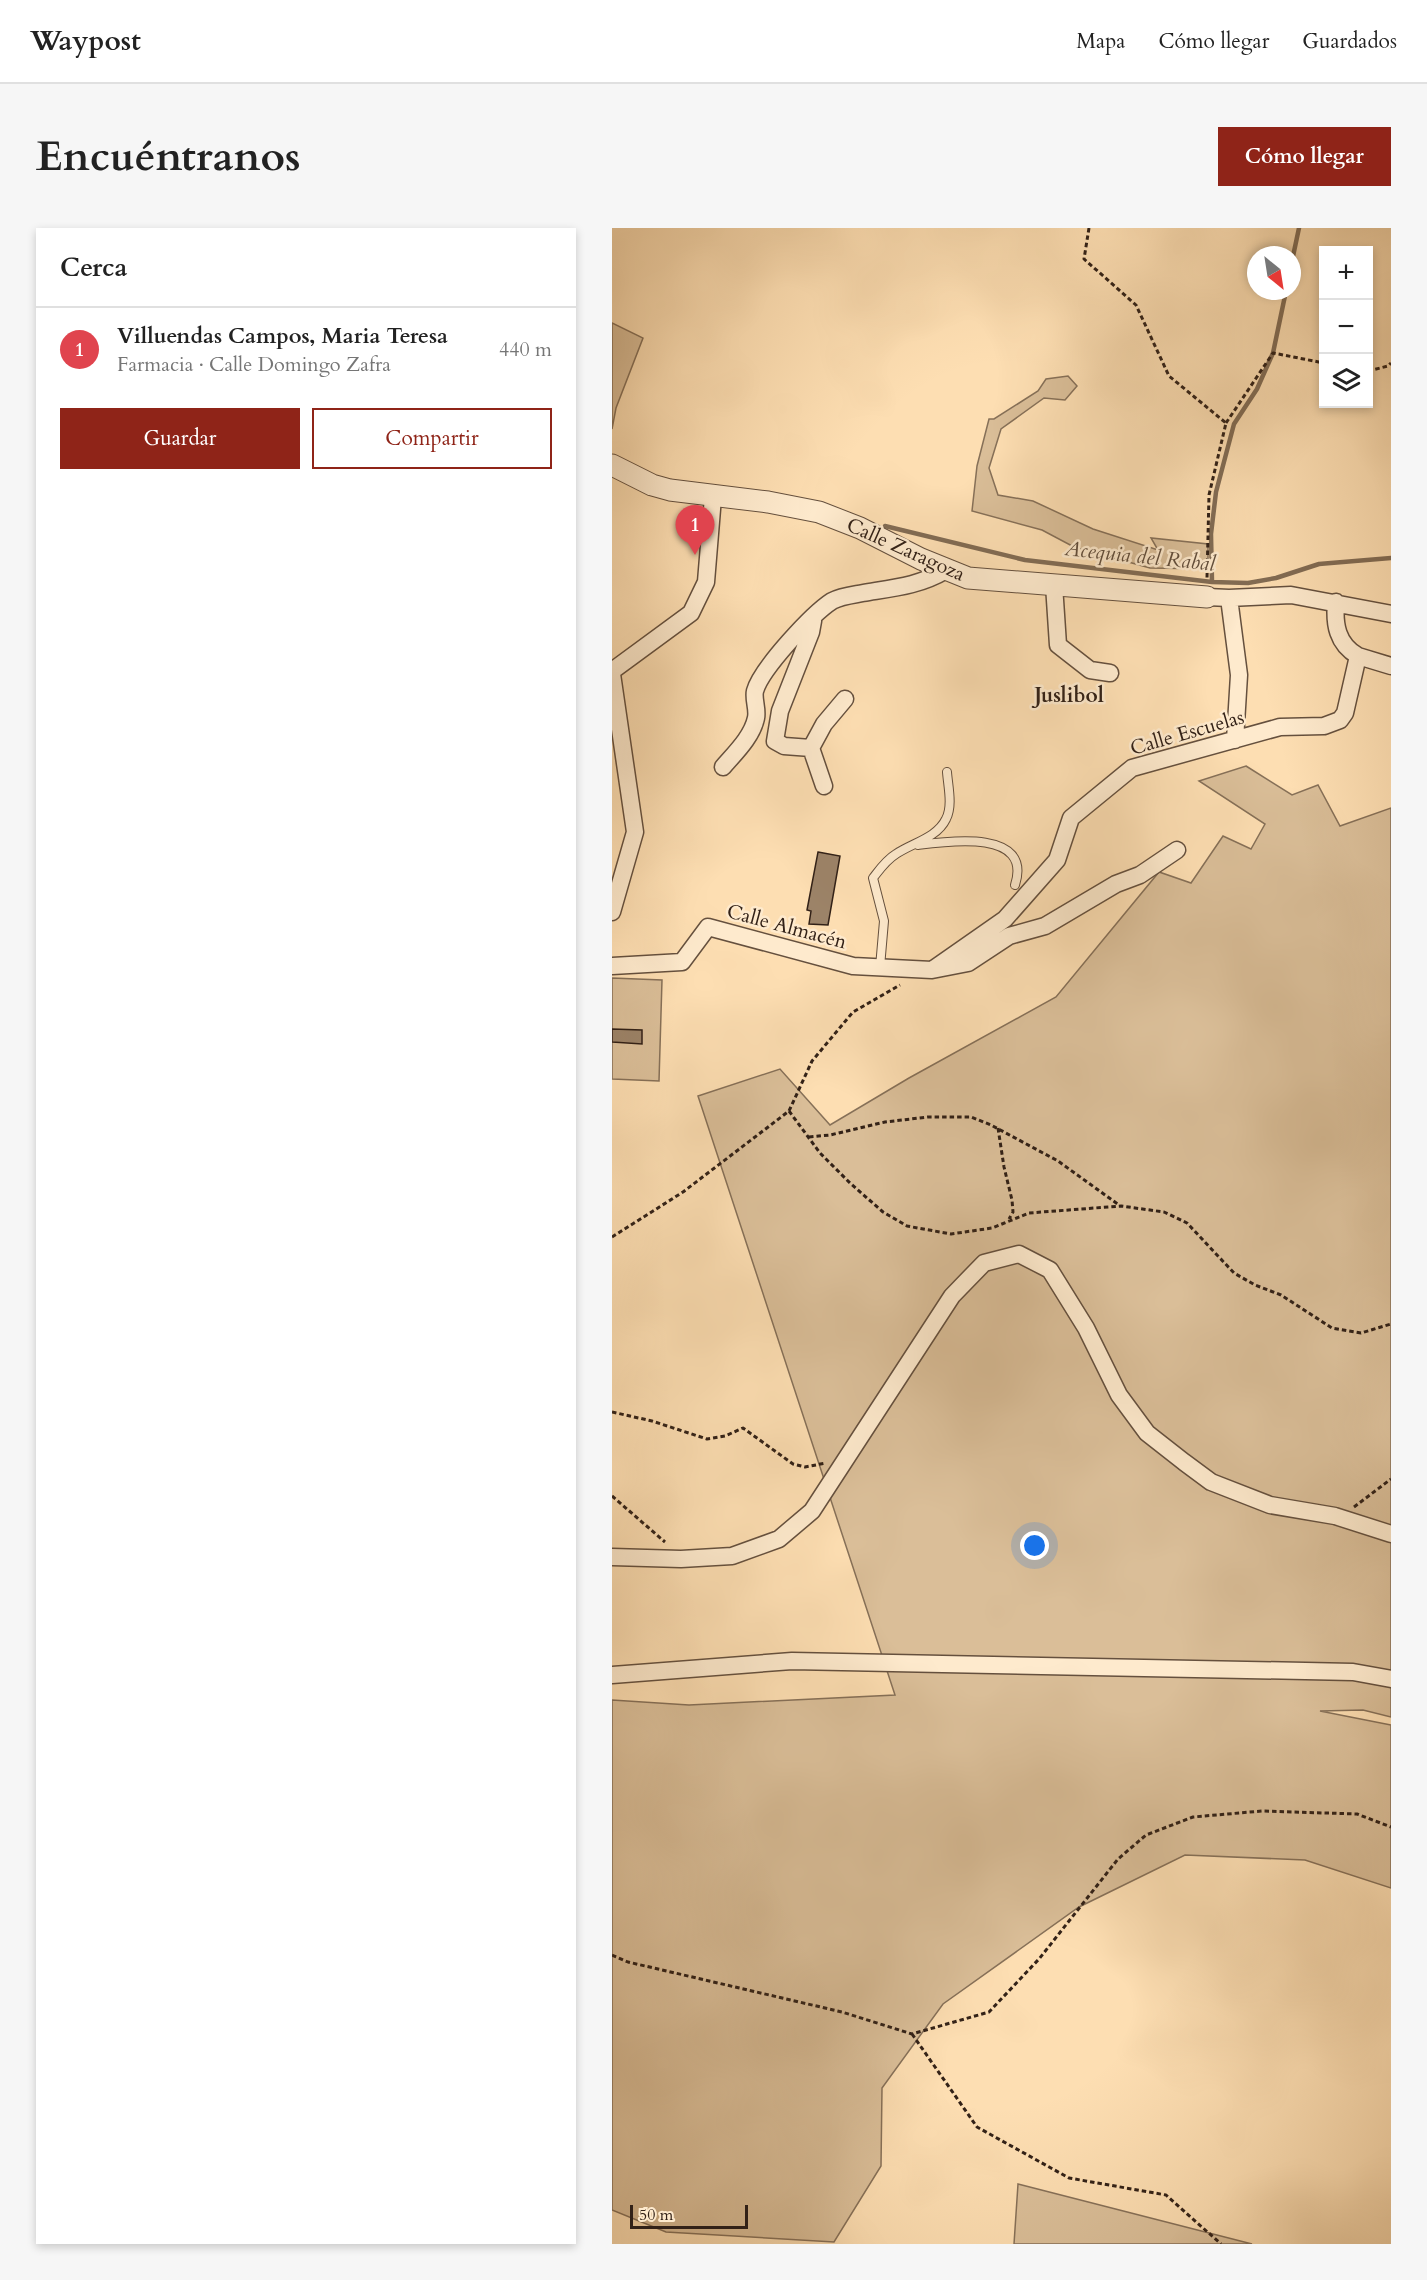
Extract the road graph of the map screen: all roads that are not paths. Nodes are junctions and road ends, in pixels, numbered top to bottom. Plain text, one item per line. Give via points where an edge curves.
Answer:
1 (612, 465) edge
2 (714, 497) junction
3 (946, 570) junction
4 (1054, 585) junction
5 (1207, 597) joint
6 (1229, 598) junction
7 (1336, 602) junction
8 (1391, 614) edge
9 (814, 618) junction
10 (1359, 656) junction
11 (1391, 666) edge
12 (612, 673) edge
13 (1110, 673) dead end
14 (845, 699) dead end
15 (1235, 740) junction
16 (812, 748) junction
17 (723, 767) dead end
18 (947, 772) dead end
19 (824, 786) dead end
20 (912, 845) junction
21 (1177, 850) dead end
22 (1015, 885) dead end
23 (612, 912) edge
24 (612, 966) edge
25 (880, 967) junction
26 (932, 970) junction
27 (1391, 1534) edge
28 (612, 1557) edge
29 (612, 1675) edge
30 (1391, 1679) edge

1 - 2 street, Calle Zaragoza via 652,485
2 - 3 street, Calle Zaragoza via 819,512
2 - 12 street via 706,582 691,613
3 - 4 street, Calle Zaragoza via 968,578
3 - 9 street via 922,583 837,598
4 - 5 street, Calle Zaragoza
4 - 13 street via 1058,645 1089,670
5 - 6 street
6 - 7 street via 1290,595
6 - 15 street via 1239,675
7 - 8 street
7 - 10 street via 1337,631 1344,645
9 - 16 street via 780,711 775,741 784,746
9 - 17 street via 787,645 759,683 754,693 754,726
10 - 11 street
10 - 15 street, Calle Escuelas via 1340,720 1324,726 1280,727
12 - 23 street via 635,832
14 - 16 street via 824,724
15 - 26 street, Calle Escuelas via 1131,768 1071,818 1057,860 1005,919
16 - 19 street
18 - 20 lane via 947,818 941,827
20 - 22 lane via 984,841 1002,848 1015,860
20 - 25 lane via 895,854 873,878 884,921
21 - 26 street, Calle Almacén via 1140,875 1116,884 1045,926 1009,936 968,963
24 - 25 street, Calle Almacén via 682,962 708,927 853,966
25 - 26 street, Calle Almacén
27 - 28 street via 1344,1519 1270,1505 1211,1482 1146,1433 1119,1395 1086,1328 1050,1270 1019,1254 984,1263 952,1296 812,1511 779,1539 732,1556
29 - 30 street via 792,1661 1353,1672

